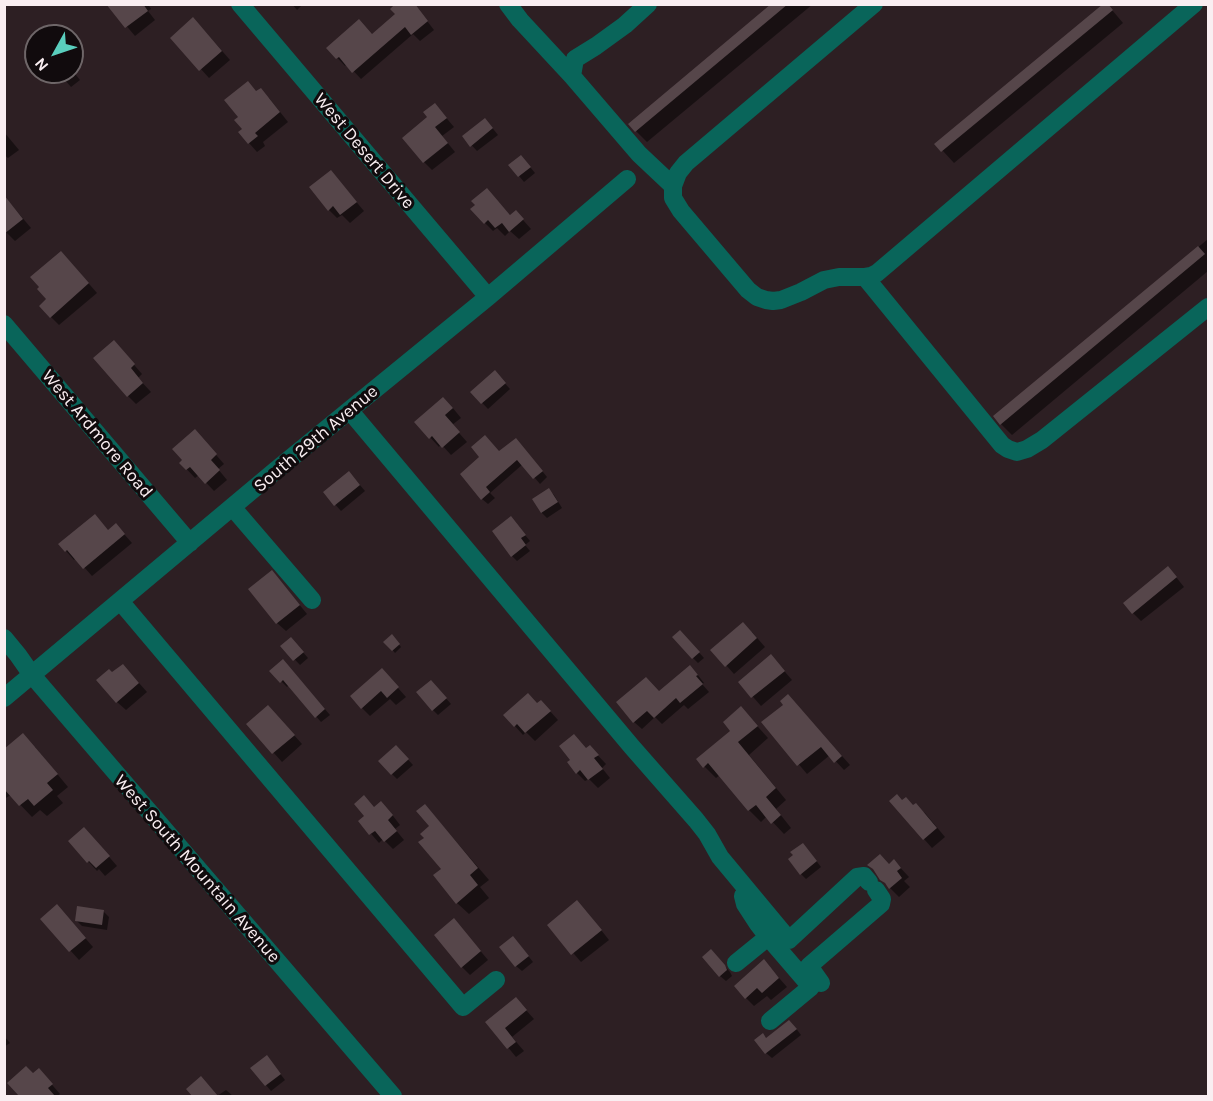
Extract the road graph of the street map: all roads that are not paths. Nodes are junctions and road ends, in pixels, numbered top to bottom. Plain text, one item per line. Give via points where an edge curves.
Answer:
1 (240, 4) edge
2 (508, 4) edge
3 (648, 4) edge
4 (874, 4) edge
5 (1194, 4) edge
6 (572, 76) junction
7 (627, 179) dead end
8 (673, 186) junction
9 (865, 277) junction
10 (488, 297) junction
11 (1209, 307) edge
12 (4, 324) edge
13 (350, 411) junction
14 (233, 508) junction
15 (190, 543) junction
16 (312, 600) dead end
17 (120, 601) junction
18 (4, 638) edge
19 (32, 675) junction
20 (4, 698) edge
21 (738, 880) junction
22 (768, 937) junction
23 (789, 940) junction
24 (735, 963) dead end
25 (809, 966) junction
26 (496, 980) dead end
27 (821, 983) dead end
28 (770, 1021) dead end
29 (393, 1096) edge

1 - 10 street, West Desert Drive
2 - 6 street
3 - 6 street via 575,59
4 - 8 street via 686,163
5 - 9 street via 877,273
6 - 8 street via 639,154
7 - 10 street, South 29th Avenue
8 - 9 street via 673,198 681,212 757,297 781,300 824,280
9 - 11 street via 1002,445 1017,452 1042,440
10 - 13 street, South 29th Avenue
12 - 15 street, West Ardmore Road
13 - 14 street, South 29th Avenue
13 - 21 street via 696,820
14 - 15 street, South 29th Avenue
14 - 16 street
15 - 17 street, South 29th Avenue
17 - 19 street, South 29th Avenue
17 - 26 street via 463,1007
18 - 19 street, West South Mountain Avenue
19 - 20 street, South 29th Avenue
19 - 29 street, West South Mountain Avenue
21 - 22 street via 745,904
21 - 23 street
22 - 24 street
22 - 28 street via 811,987
23 - 25 street
23 - 25 street via 857,877 864,876 872,886 882,899 881,904
25 - 27 street

